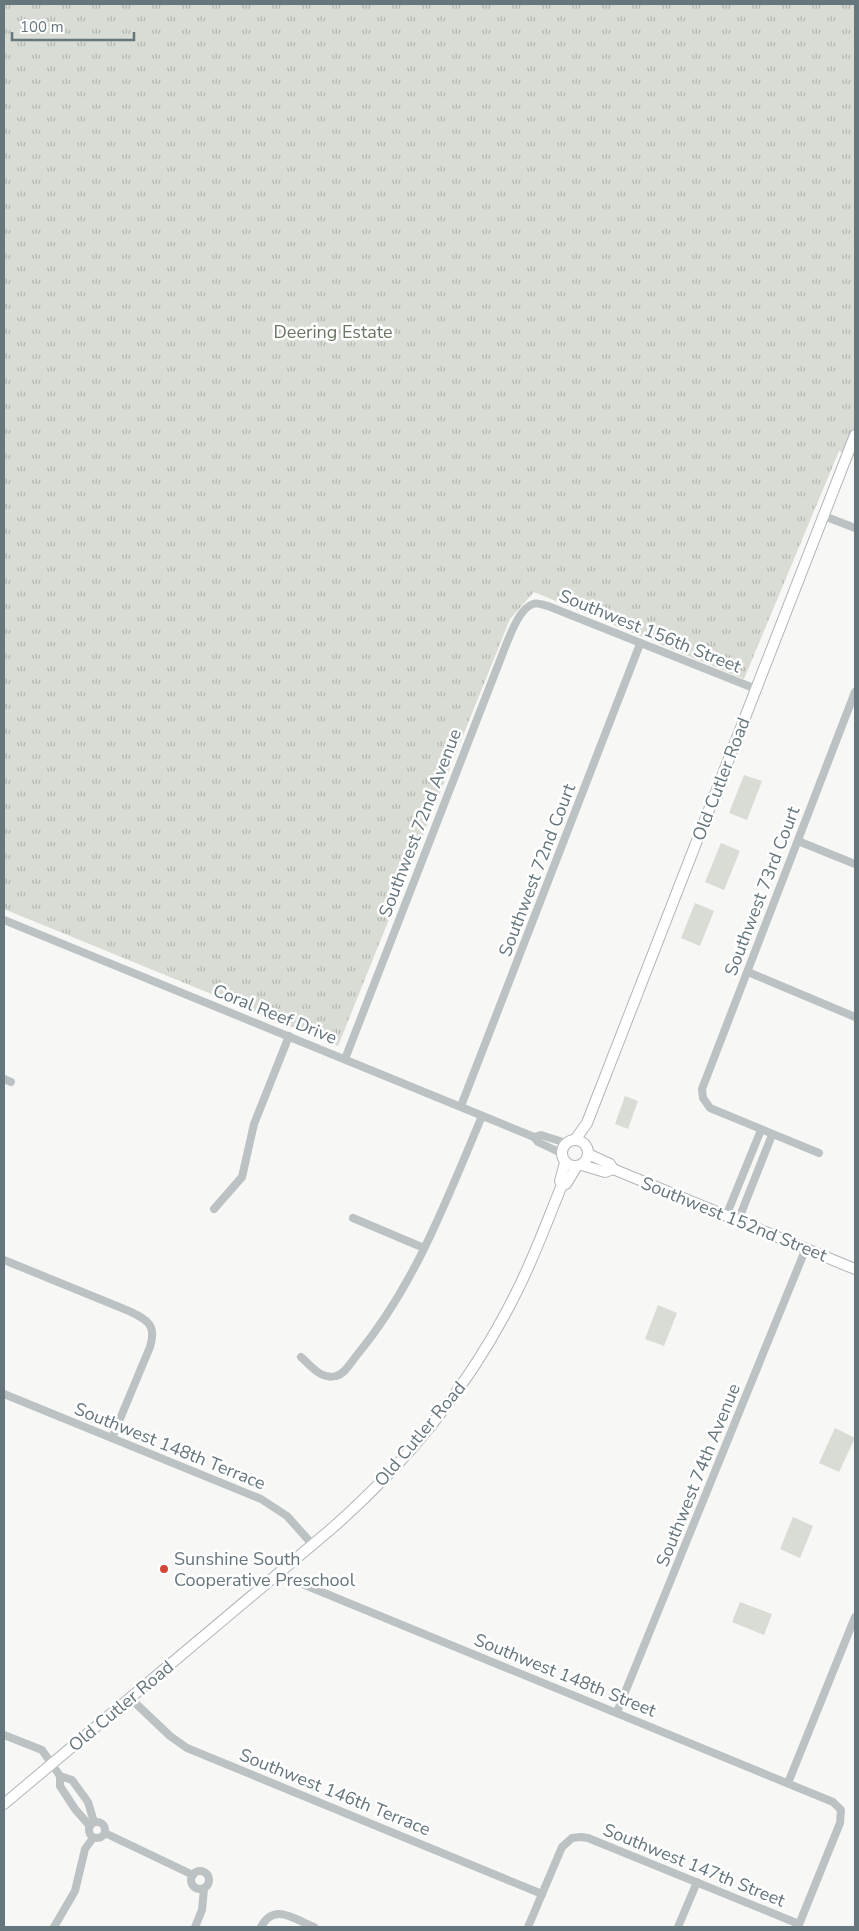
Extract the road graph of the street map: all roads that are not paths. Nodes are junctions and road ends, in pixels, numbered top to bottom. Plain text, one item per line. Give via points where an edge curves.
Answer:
1 (855, 435) edge
2 (824, 516) junction
3 (855, 528) edge
4 (532, 604) joint
5 (640, 644) junction
6 (756, 689) junction
7 (855, 692) edge
8 (852, 710) edge
9 (798, 840) junction
10 (855, 864) edge
11 (4, 920) edge
12 (748, 972) junction
13 (855, 1017) edge
14 (289, 1036) junction
15 (345, 1059) junction
16 (461, 1106) junction
17 (482, 1116) junction
18 (587, 1123) junction
19 (761, 1130) junction
20 (772, 1135) junction
21 (534, 1137) junction
22 (571, 1142) junction
23 (587, 1150) junction
24 (819, 1153) dead end
25 (563, 1158) junction
26 (580, 1166) junction
27 (613, 1169) junction
28 (562, 1185) junction
29 (214, 1209) dead end
30 (726, 1216) junction
31 (353, 1218) dead end
32 (738, 1221) junction
33 (424, 1248) junction
34 (806, 1248) junction
35 (4, 1260) edge
36 (855, 1269) edge
37 (301, 1357) dead end
38 (4, 1394) edge
39 (112, 1438) junction
40 (312, 1544) junction
41 (278, 1574) junction
42 (855, 1617) edge
43 (130, 1698) junction
44 (617, 1712) junction
45 (4, 1735) edge
46 (53, 1764) junction
47 (60, 1776) junction
48 (788, 1783) junction
49 (4, 1804) edge
50 (92, 1824) junction
51 (105, 1833) junction
52 (93, 1838) junction
53 (193, 1875) junction
54 (697, 1882) junction
55 (204, 1889) junction
56 (542, 1894) junction
57 (798, 1926) edge
58 (54, 1927) edge
59 (195, 1927) edge
60 (261, 1927) edge
61 (314, 1927) edge
62 (528, 1927) edge
63 (678, 1927) edge

1 - 2 main road, Old Cutler Road
2 - 3 street
2 - 6 main road, Old Cutler Road
4 - 5 street, Southwest 156th Street via 548,606
4 - 15 street, Southwest 72nd Avenue via 518,618 504,650
5 - 6 street, Southwest 156th Street
5 - 16 street, Southwest 72nd Court
6 - 18 main road, Old Cutler Road
7 - 8 street, Southwest 73rd Court
8 - 9 street, Southwest 73rd Court
9 - 10 street
9 - 12 street, Southwest 73rd Court
11 - 14 street, Coral Reef Drive
12 - 13 street
12 - 19 street, Southwest 73rd Court via 702,1086 702,1094 704,1101 713,1109
14 - 15 street, Coral Reef Drive
14 - 29 street via 253,1126 242,1177
15 - 16 street, Coral Reef Drive
16 - 17 street, Coral Reef Drive
17 - 21 street, Coral Reef Drive
17 - 33 street
18 - 22 main road, Old Cutler Road
18 - 23 main road, Old Cutler Road
19 - 20 street
19 - 30 street
20 - 24 street
20 - 32 street
21 - 22 street, Coral Reef Drive via 540,1135
21 - 25 street, Coral Reef Drive
22 - 23 main road
22 - 25 main road, Old Cutler Road
23 - 26 main road, Old Cutler Road via 587,1158
23 - 27 main road, Southwest 152nd Street
25 - 26 main road via 571,1166
25 - 28 main road, Old Cutler Road
26 - 27 main road, Southwest 152nd Street via 605,1172
26 - 28 main road, Old Cutler Road
27 - 30 main road, Southwest 152nd Street
28 - 40 main road, Old Cutler Road via 517,1292 460,1388 392,1472
30 - 32 main road, Southwest 152nd Street
31 - 33 street
32 - 34 main road, Southwest 152nd Street
33 - 37 street via 396,1300 343,1373 334,1377 324,1376
34 - 36 main road, Southwest 152nd Street
34 - 44 street, Southwest 74th Avenue
35 - 39 street via 148,1321 153,1334 150,1347
38 - 39 street, Southwest 148th Terrace
39 - 40 street, Southwest 148th Terrace via 265,1501 287,1516
40 - 41 main road, Old Cutler Road
41 - 43 main road, Old Cutler Road
41 - 44 street, Southwest 148th Street
42 - 48 street
43 - 46 main road, Old Cutler Road
43 - 56 street, Southwest 146th Terrace via 187,1748
44 - 48 street, Southwest 148th Street
45 - 46 street via 42,1750
46 - 47 street
46 - 49 main road, Old Cutler Road
47 - 50 street via 60,1786 75,1809
47 - 50 street via 72,1780 88,1802
48 - 57 street, Southwest 148th Street via 840,1808 840,1823
50 - 51 street via 99,1822 104,1825
50 - 52 street via 89,1833
51 - 52 street
51 - 53 street
52 - 58 street via 85,1847 75,1891
53 - 55 street via 193,1886
53 - 55 street via 198,1872 206,1874 209,1882
54 - 56 street, Southwest 147th Street via 588,1838 577,1837 562,1847
54 - 57 street, Southwest 147th Street
54 - 63 street
55 - 59 street via 202,1910
56 - 62 street
60 - 61 street via 269,1915 281,1914

